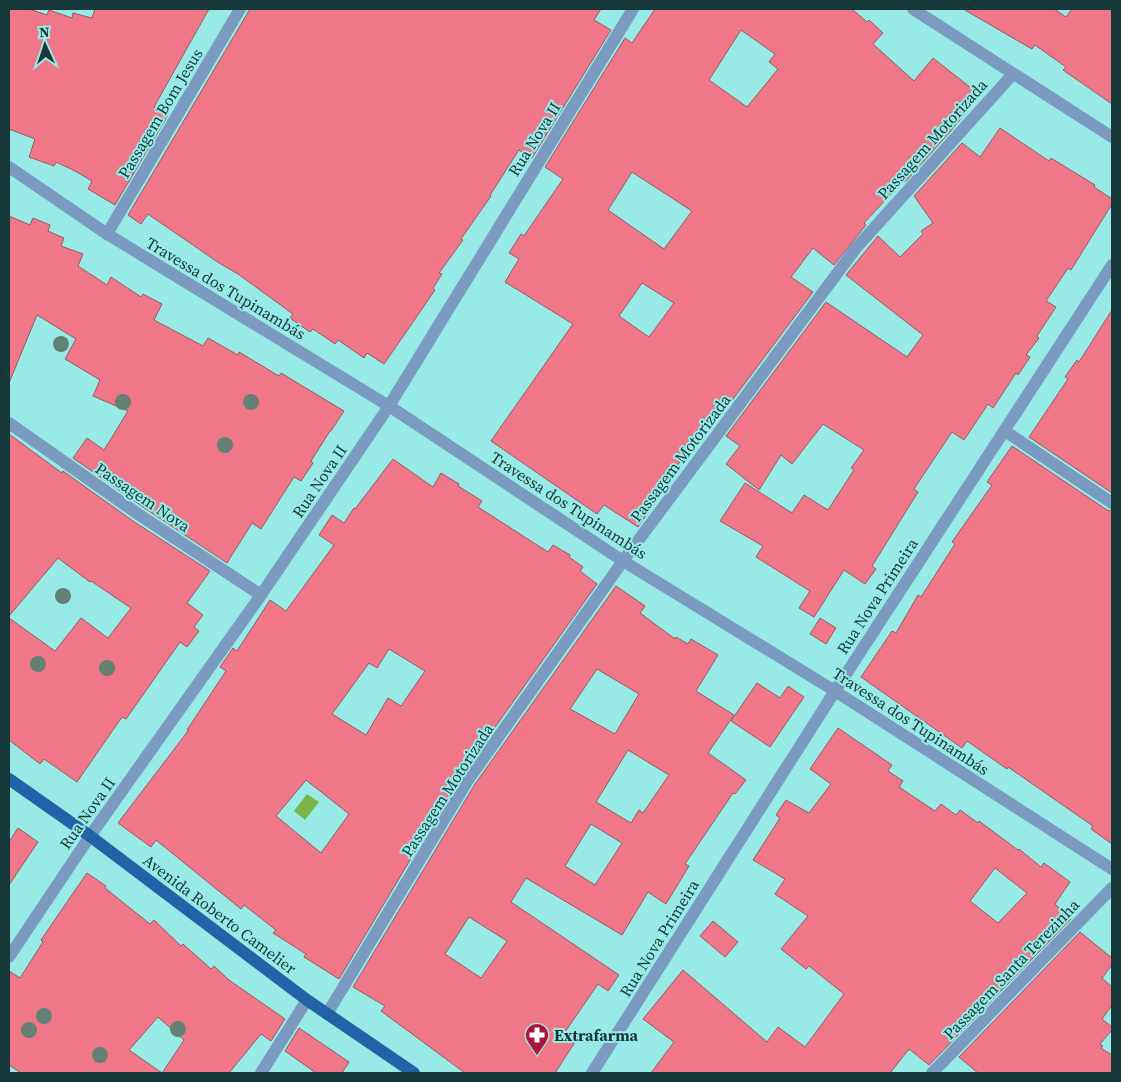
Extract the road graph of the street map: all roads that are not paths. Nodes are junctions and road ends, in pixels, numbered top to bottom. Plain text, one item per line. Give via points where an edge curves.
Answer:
1 (240, 9) edge
2 (633, 9) edge
3 (913, 9) edge
4 (1013, 74) junction
5 (1112, 137) edge
6 (9, 167) edge
7 (107, 234) junction
8 (1112, 265) edge
9 (389, 406) junction
10 (9, 423) edge
11 (1005, 431) junction
12 (1112, 503) edge
13 (623, 561) junction
14 (261, 594) junction
15 (835, 691) junction
16 (9, 779) edge
17 (90, 836) junction
18 (1112, 869) edge
19 (1112, 888) edge
20 (9, 957) edge
21 (307, 1000) junction
22 (327, 1014) junction
23 (261, 1073) edge
24 (414, 1073) edge
25 (592, 1073) edge
26 (932, 1073) edge

1 - 7 street, Passagem Bom Jesus
2 - 9 street, Rua Nova II
3 - 4 street
4 - 5 street
4 - 13 street, Passagem Motorizada via 856,248
6 - 7 street, Travessa dos Tupinambás
7 - 9 street, Travessa dos Tupinambás
8 - 11 street, Rua Nova Primeira
9 - 13 street, Travessa dos Tupinambás
9 - 14 street, Rua Nova II
10 - 14 street, Passagem Nova via 138,514
11 - 12 street
11 - 15 street, Rua Nova Primeira
13 - 15 street, Travessa dos Tupinambás
13 - 22 street, Passagem Motorizada via 468,780
14 - 17 street, Rua Nova II
15 - 18 street, Travessa dos Tupinambás
15 - 25 street, Rua Nova Primeira
16 - 17 main road, Avenida Roberto Camelier
17 - 20 street, Rua Nova II
17 - 21 main road, Avenida Roberto Camelier
19 - 26 street, Passagem Santa Terezinha
21 - 22 main road, Avenida Roberto Camelier
21 - 23 street
22 - 24 main road, Avenida Roberto Camelier

